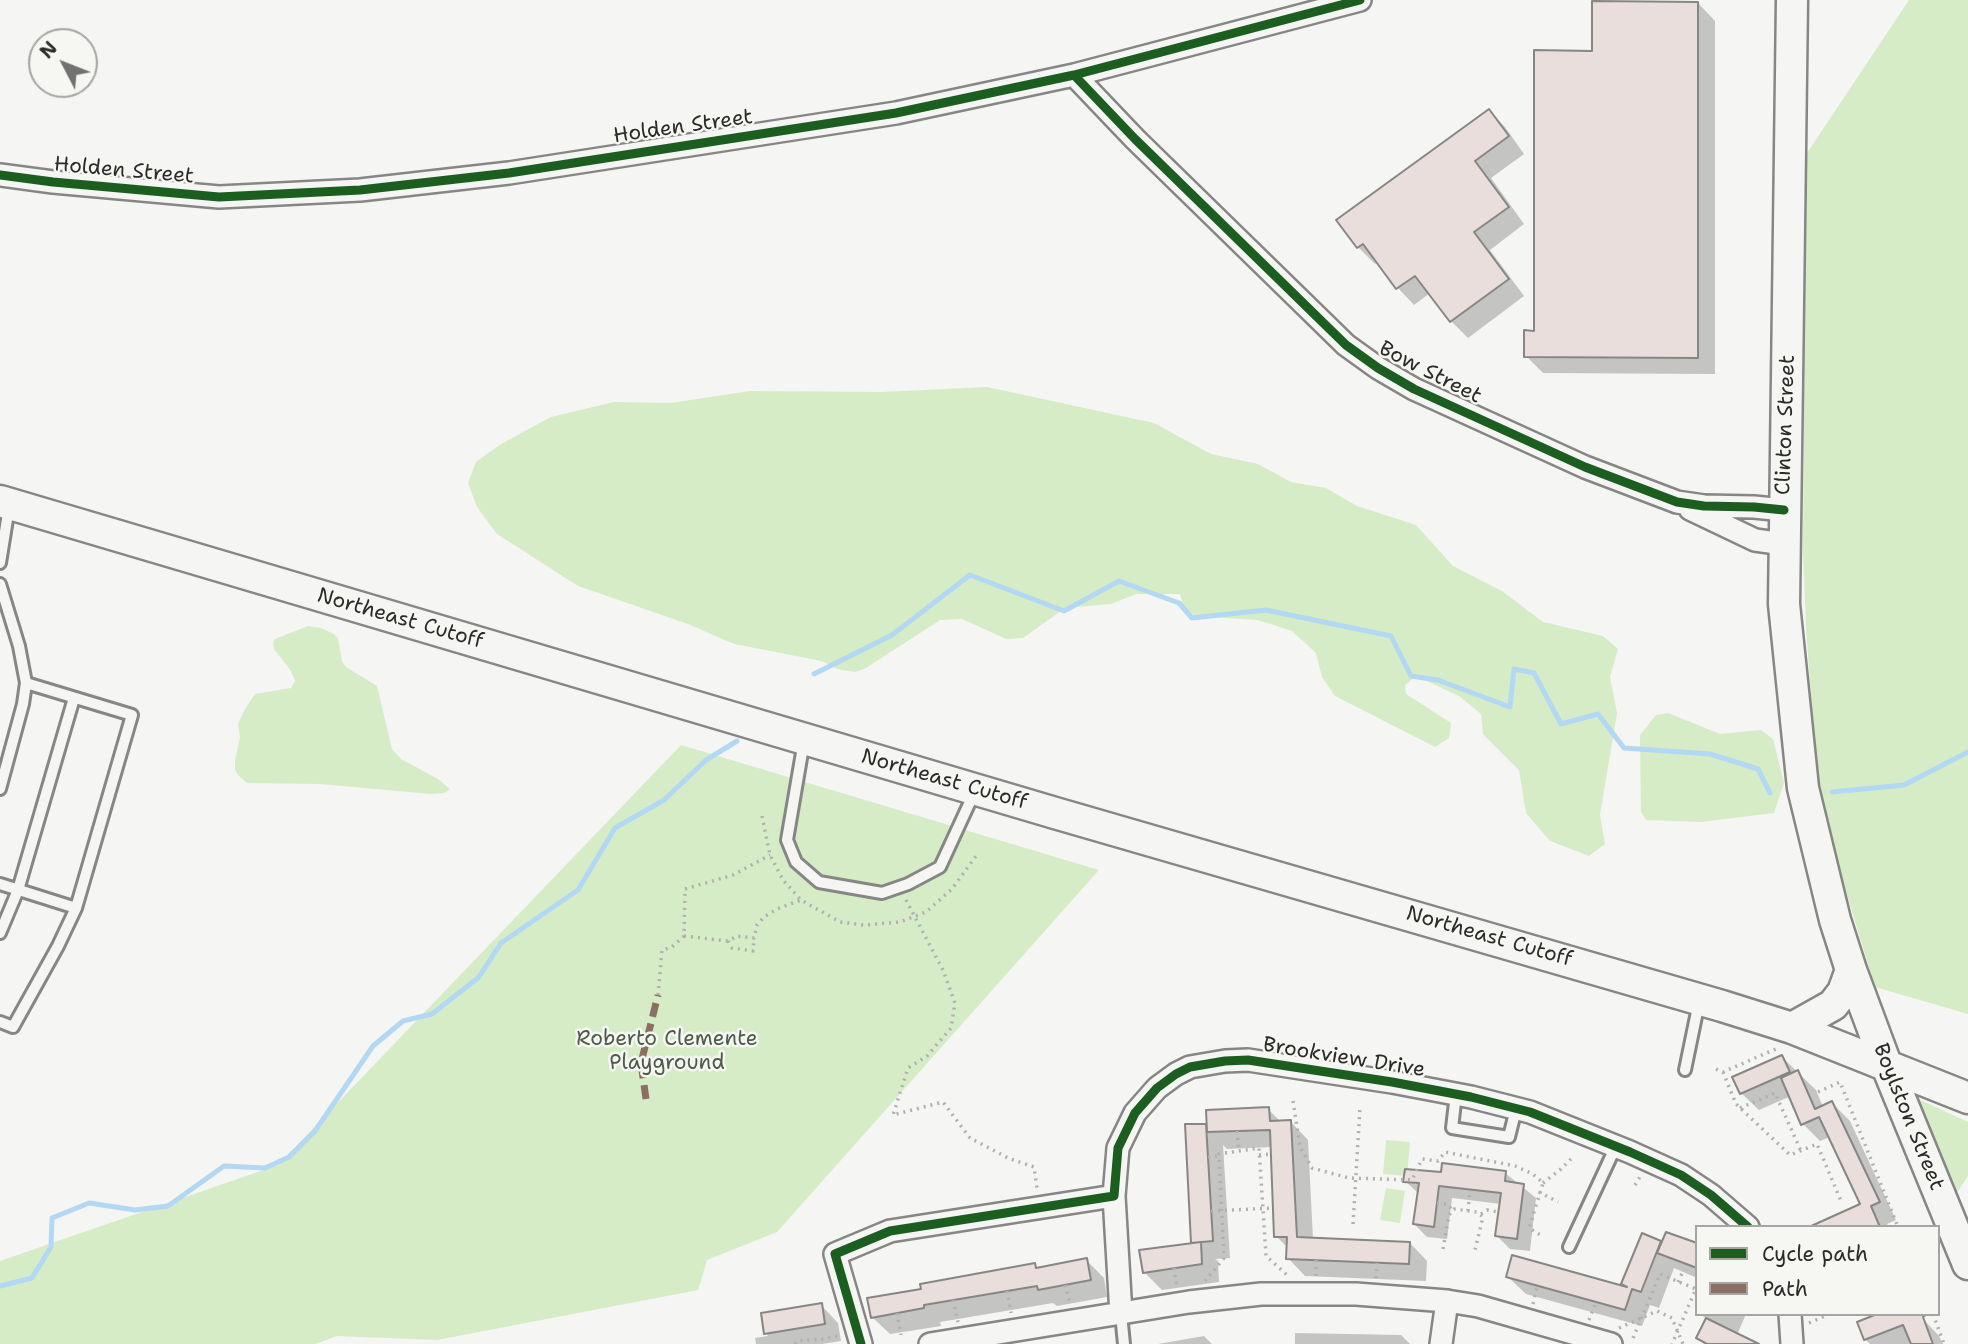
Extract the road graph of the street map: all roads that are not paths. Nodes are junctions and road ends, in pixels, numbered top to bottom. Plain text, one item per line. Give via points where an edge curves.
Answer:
1 (1360, 0) edge
2 (1792, 0) edge
3 (1074, 75) junction
4 (0, 175) edge
5 (1662, 496) junction
6 (5, 503) edge
7 (1784, 510) junction
8 (1784, 544) junction
9 (0, 563) edge
10 (0, 584) edge
11 (26, 683) junction
12 (74, 698) junction
13 (804, 738) junction
14 (0, 789) edge
15 (976, 789) junction
16 (0, 884) edge
17 (18, 890) junction
18 (76, 908) junction
19 (0, 933) edge
20 (1850, 970) junction
21 (1700, 999) junction
22 (0, 1022) edge
23 (1788, 1037) junction
24 (1886, 1064) junction
25 (1685, 1070) dead end
26 (1456, 1094) junction
27 (1968, 1098) edge
28 (1516, 1109) junction
29 (1616, 1146) junction
30 (1114, 1196) junction
31 (1968, 1207) edge
32 (1746, 1225) edge
33 (1957, 1245) edge
34 (1569, 1247) dead end
35 (1447, 1301) junction
36 (1121, 1314) junction
37 (1798, 1319) edge
38 (1612, 1337) edge
39 (852, 1339) edge
40 (930, 1344) edge
41 (1124, 1344) edge
42 (1441, 1344) edge
43 (1792, 1344) edge

1 - 3 street, Holden Street
2 - 7 main road, Clinton Street
3 - 4 street, Holden Street via 896,113 509,173 360,190 219,197
3 - 5 street, Bow Street via 1346,345 1378,368 1586,467
5 - 7 street, Bow Street via 1704,506
5 - 8 street, Bow Street via 1755,540
6 - 9 lane
6 - 13 main road, Northeast Cutoff
7 - 8 main road, Clinton Street
8 - 20 main road, Clinton Street via 1784,604 1803,788
10 - 11 lane
11 - 12 lane
11 - 14 lane
12 - 17 lane
12 - 18 lane via 132,715
13 - 15 main road, Northeast Cutoff
13 - 15 lane via 788,840 796,862 819,881 882,893 940,867
15 - 21 main road, Northeast Cutoff
16 - 17 lane
17 - 18 lane
17 - 19 lane
18 - 22 lane via 13,1027
20 - 23 main road via 1833,1006
20 - 24 main road, Boylston Street
21 - 23 main road, Northeast Cutoff
21 - 25 lane
23 - 24 main road, Northeast Cutoff
24 - 27 main road, Northeast Cutoff
24 - 33 main road, Boylston Street
26 - 28 street, Brookview Drive
26 - 28 lane via 1451,1128 1509,1137
26 - 30 street, Brookview Drive via 1248,1060 1190,1067 1157,1088 1135,1113 1118,1148
28 - 29 street, Brookview Drive
29 - 32 street, Brookview Drive via 1681,1175
29 - 34 lane
30 - 36 street, Brookview Drive
30 - 39 street via 890,1231 835,1254
31 - 33 main road
35 - 36 street via 1356,1294 1261,1294
35 - 38 street
35 - 42 street
36 - 40 street
36 - 41 lane
37 - 43 street

